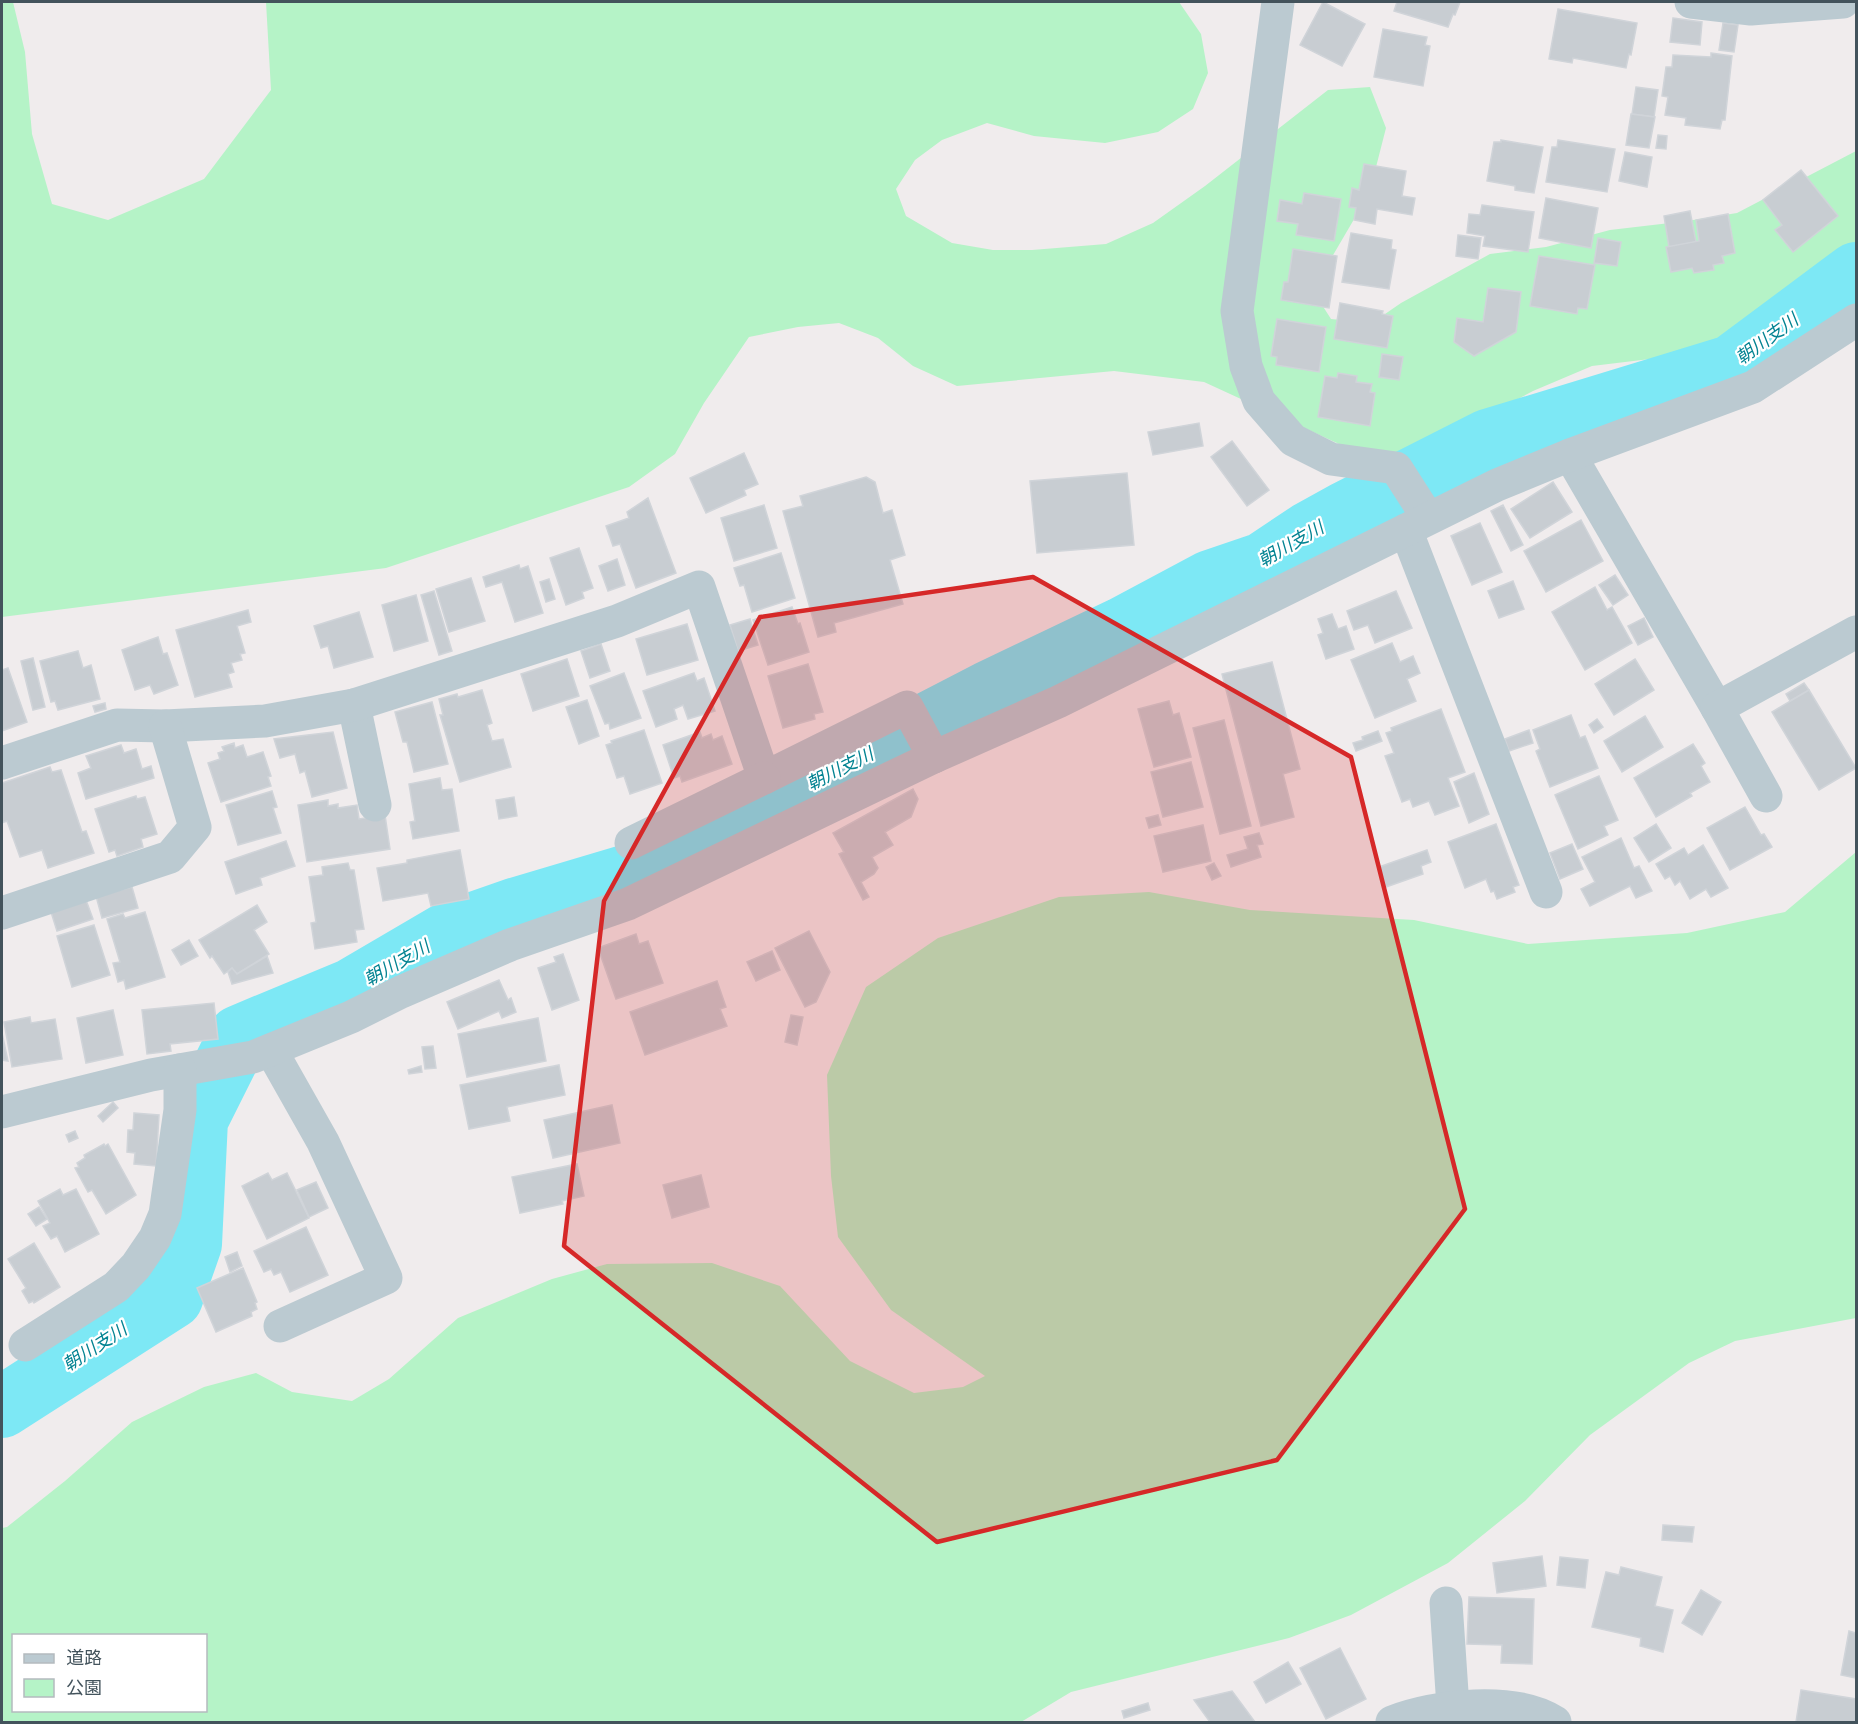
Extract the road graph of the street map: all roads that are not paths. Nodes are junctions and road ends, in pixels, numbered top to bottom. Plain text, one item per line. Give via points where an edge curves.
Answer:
1 (1278, 2) edge
2 (1691, 2) edge
3 (1843, 2) edge
4 (1857, 320) edge
5 (1570, 454) junction
6 (1417, 517) junction
7 (1857, 632) edge
8 (354, 705) junction
9 (1717, 708) junction
10 (165, 726) junction
11 (933, 756) junction
12 (2, 763) edge
13 (765, 778) junction
14 (1766, 796) dead end
15 (375, 805) dead end
16 (632, 843) dead end
17 (1546, 892) dead end
18 (2, 913) edge
19 (262, 1053) junction
20 (193, 1068) junction
21 (2, 1112) edge
22 (280, 1326) dead end
23 (26, 1344) dead end
24 (1446, 1603) dead end
25 (1453, 1707) junction
26 (1392, 1722) edge
27 (1555, 1722) edge

1 - 6 street via 1237,311 1246,366 1259,401 1293,440 1331,459 1396,468
2 - 3 street via 1751,9
4 - 5 street via 1753,387
5 - 6 street
5 - 9 street
6 - 11 street via 1058,702
6 - 17 street
7 - 9 street
8 - 10 street via 265,721
8 - 13 street via 617,621 699,587
8 - 15 street
9 - 14 street
10 - 12 street via 117,725
10 - 18 street via 195,827 170,857
11 - 13 street via 907,707
11 - 19 street via 628,904 510,945
13 - 16 street
19 - 20 street
19 - 22 street via 323,1142 386,1278
20 - 21 street
20 - 23 street via 180,1110 165,1214 155,1238 117,1287
24 - 25 street
25 - 26 street
25 - 27 street via 1501,1707 1545,1716

